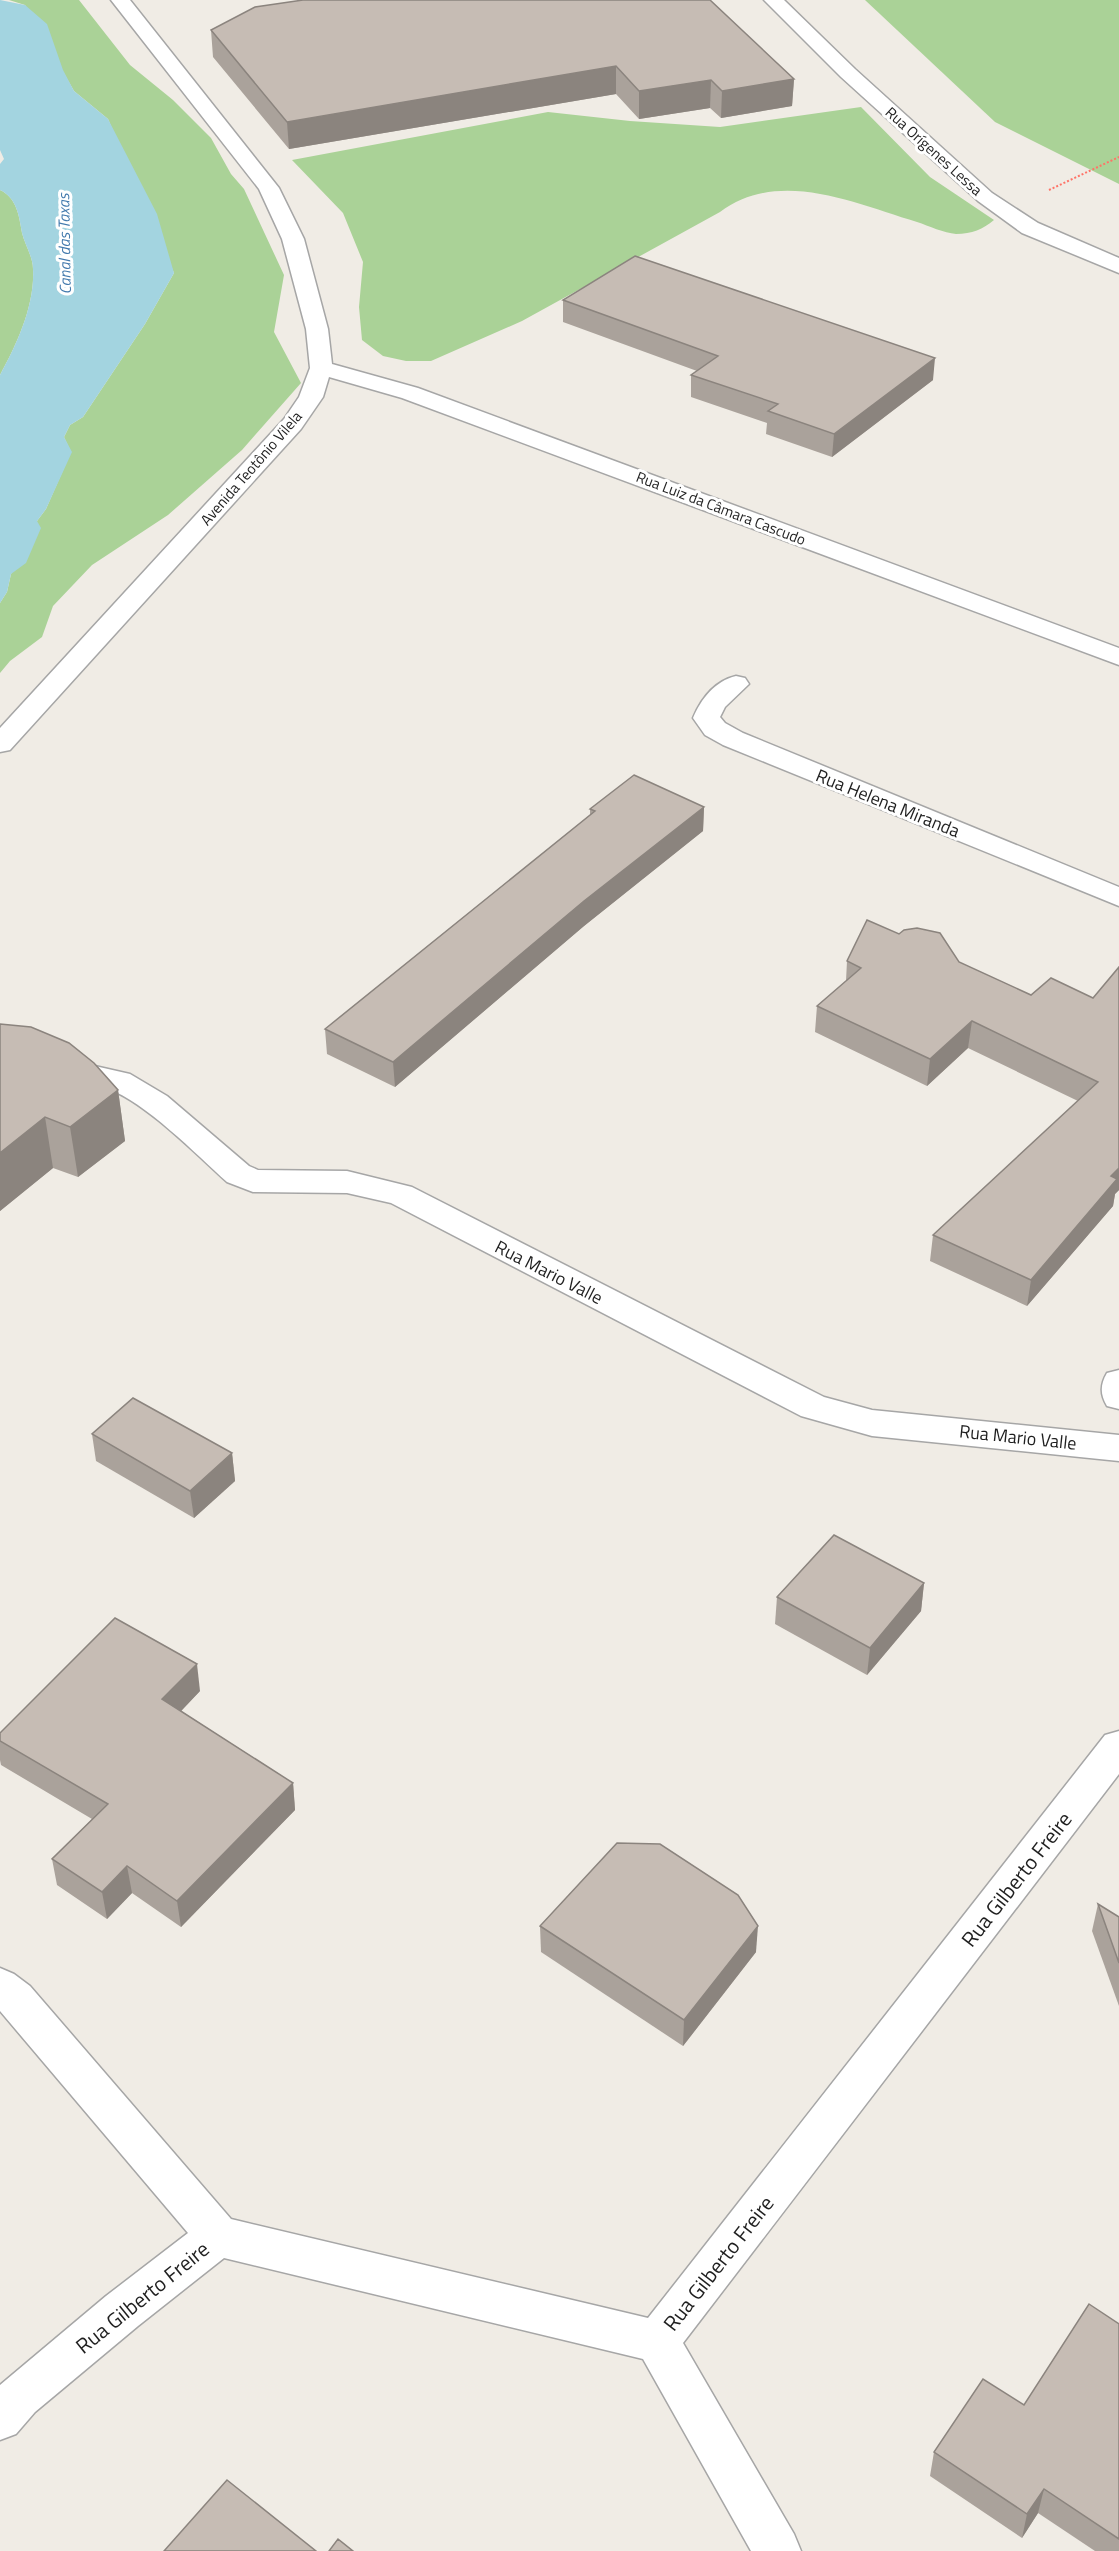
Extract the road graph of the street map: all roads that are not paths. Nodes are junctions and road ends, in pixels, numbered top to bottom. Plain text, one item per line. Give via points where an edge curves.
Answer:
1 (120, 0) edge
2 (773, 0) edge
3 (1119, 266) edge
4 (321, 368) junction
5 (1119, 657) edge
6 (736, 684) dead end
7 (0, 744) edge
8 (1119, 897) edge
9 (0, 1062) edge
10 (1119, 1382) edge
11 (1119, 1397) edge
12 (1119, 1448) edge
13 (1119, 1746) edge
14 (0, 1986) edge
15 (218, 2236) junction
16 (657, 2341) junction
17 (0, 2418) edge
18 (777, 2551) edge

1 - 4 street, Avenida Teotônio Vilela via 269,188 293,239 308,288
2 - 3 street, Rua Orígenes Lessa via 985,197 1030,228
4 - 5 street, Rua Luiz da Câmara Cascudo via 410,393
4 - 7 street, Avenida Teotônio Vilela via 311,397 292,424
6 - 8 street, Rua Helena Miranda via 713,703 706,718 715,729
9 - 12 street, Rua Mario Valle via 28,1061 119,1081 156,1102 238,1174 253,1181 347,1182 401,1195 813,1407 872,1423
10 - 11 street
13 - 16 street, Rua Gilberto Freire
14 - 15 street
15 - 16 street, Rua Gilberto Freire
15 - 17 street, Rua Gilberto Freire via 113,2318 19,2397
16 - 18 street

